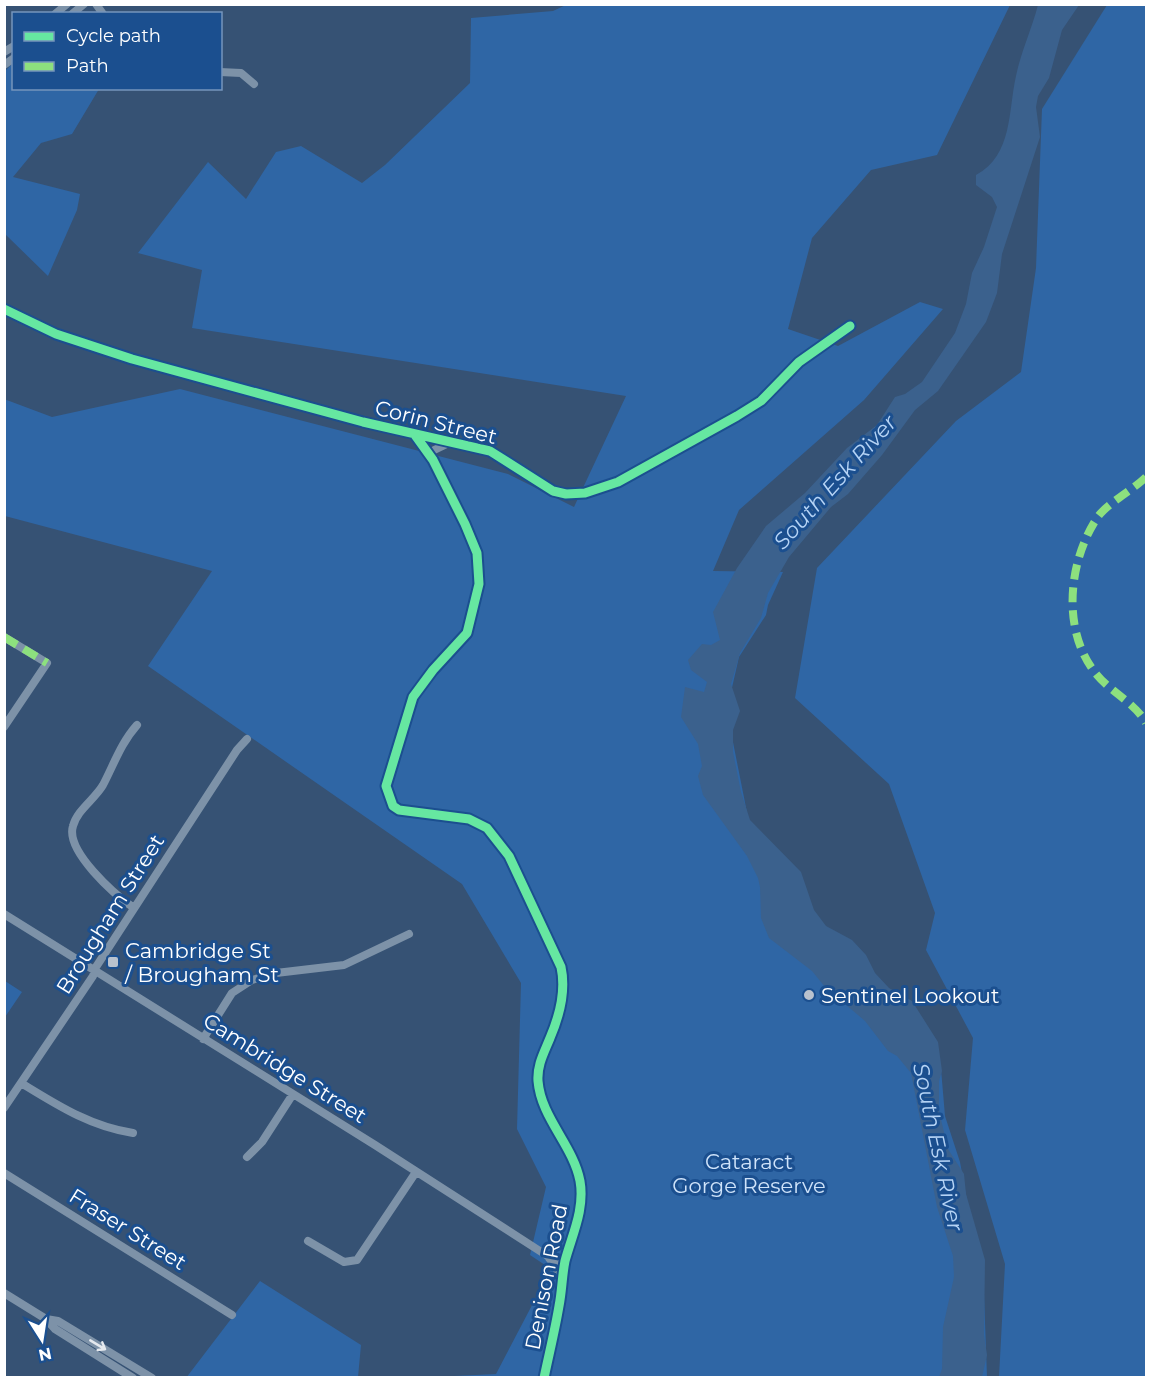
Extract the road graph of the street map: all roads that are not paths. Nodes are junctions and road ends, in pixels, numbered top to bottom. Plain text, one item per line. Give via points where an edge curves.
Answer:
1 (222, 72) edge
2 (254, 84) dead end
3 (4, 309) edge
4 (850, 326) dead end
5 (415, 435) junction
6 (451, 442) junction
7 (428, 453) junction
8 (4, 637) edge
9 (137, 725) dead end
10 (4, 727) edge
11 (247, 739) dead end
12 (134, 908) junction
13 (4, 914) edge
14 (409, 934) dead end
15 (94, 971) junction
16 (203, 1039) junction
17 (21, 1083) junction
18 (292, 1094) junction
19 (4, 1108) edge
20 (133, 1132) dead end
21 (247, 1157) dead end
22 (416, 1172) junction
23 (4, 1173) edge
24 (308, 1241) dead end
25 (546, 1255) junction
26 (565, 1263) junction
27 (562, 1285) junction
28 (4, 1293) edge
29 (232, 1315) dead end
30 (46, 1319) junction
31 (134, 1377) edge
32 (152, 1377) edge
33 (544, 1377) edge

1 - 2 street via 241,73
3 - 5 street, Corin Street via 56,334 132,359
4 - 6 street, Corin Street via 799,362 761,400 635,474 602,489 585,493 553,491 505,458
5 - 6 street, Corin Street
5 - 7 street, Denison Road
6 - 7 street
7 - 26 street, Denison Road via 477,553 479,584 467,633 413,697 386,786 393,806 399,810 469,819 487,828 509,856 534,915 558,958 563,989 553,1030 539,1062 538,1080 542,1103 571,1156 580,1184 578,1216
8 - 10 street via 47,663
9 - 12 street via 72,831 76,847 101,879
11 - 12 street, Brougham Street
12 - 15 street, Brougham Street
13 - 15 street, Cambridge Street
14 - 16 street via 337,967 276,973 252,980 232,993
15 - 16 street, Cambridge Street
15 - 17 street, Brougham Street
16 - 18 street, Cambridge Street
17 - 19 street, Brougham Street
17 - 20 street via 73,1114 113,1130
18 - 21 street via 262,1142
18 - 22 street, Cambridge Street
22 - 24 street via 357,1260 344,1262
22 - 25 street, Cambridge Street
23 - 29 street, Fraser Street
25 - 26 street, Cambridge Street
25 - 27 street, Cambridge Street via 556,1267
26 - 27 street, Denison Road
27 - 33 street, Denison Road
28 - 30 street
30 - 31 street via 55,1329
30 -> 32 street via 58,1321

